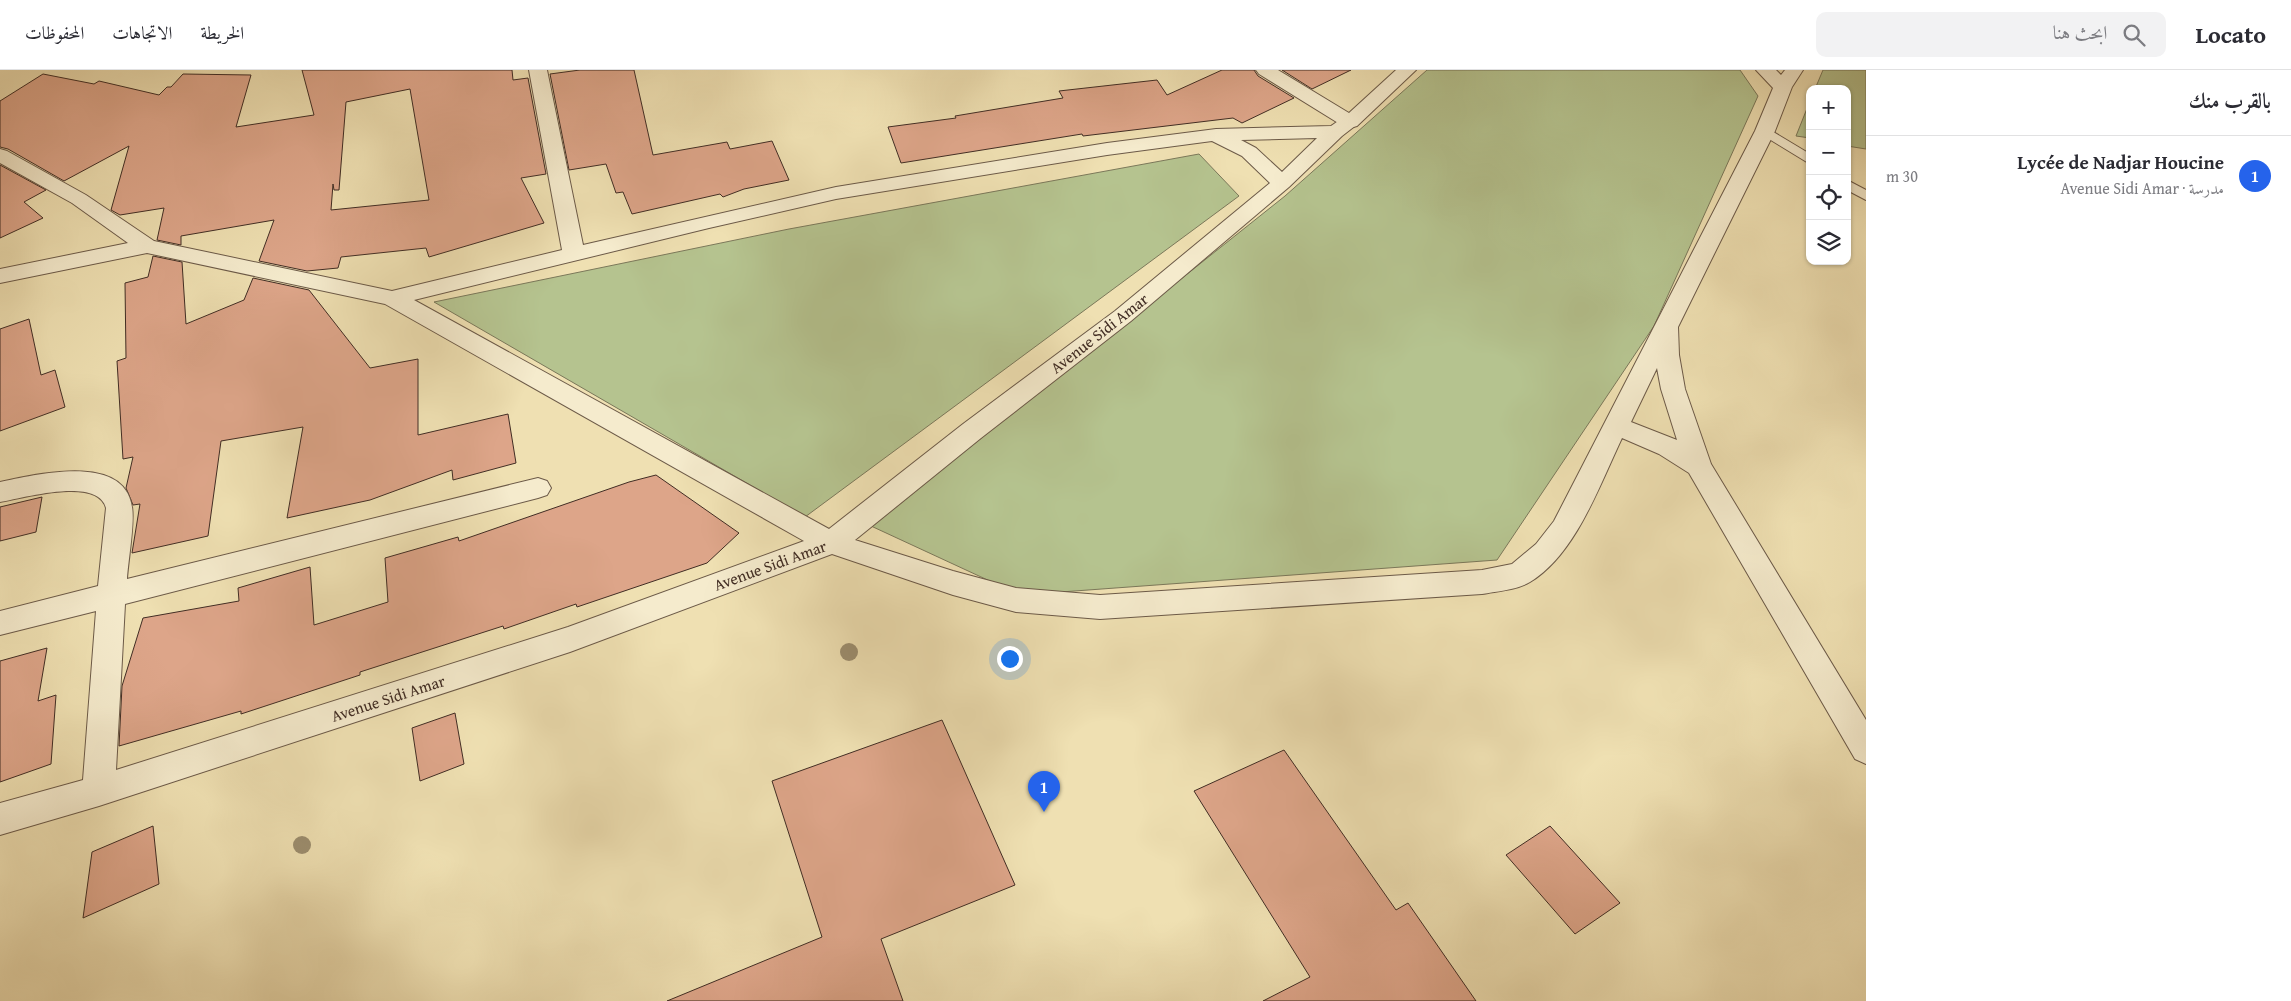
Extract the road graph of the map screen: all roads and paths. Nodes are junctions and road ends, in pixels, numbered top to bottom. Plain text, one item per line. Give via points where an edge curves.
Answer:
1 (538, 70) edge
2 (1266, 70) edge
3 (1408, 70) edge
4 (1781, 76) edge
5 (1342, 127) junction
6 (1765, 131) junction
7 (1216, 135) junction
8 (0, 155) edge
9 (1806, 157) edge
10 (1282, 182) junction
11 (1851, 187) edge
12 (1866, 196) edge
13 (147, 246) junction
14 (574, 254) junction
15 (0, 276) edge
16 (392, 298) junction
17 (1666, 324) junction
18 (1614, 427) junction
19 (1698, 466) junction
20 (538, 488) dead end
21 (0, 492) edge
22 (831, 543) junction
23 (111, 596) junction
24 (0, 623) edge
25 (1866, 749) edge
26 (100, 791) junction
27 (0, 819) edge

1 - 14 street
2 - 5 street
3 - 5 street, Avenue Sidi Amar
4 - 6 street
5 - 7 street
5 - 10 street, Avenue Sidi Amar
6 - 9 lane
6 - 17 street
7 - 10 street via 1250,152
7 - 14 street via 1107,149 836,193
8 - 13 street via 78,200
10 - 22 street, Avenue Sidi Amar via 1122,316
11 - 12 lane
13 - 15 street
13 - 16 street
14 - 16 street
16 - 22 street
17 - 18 street
17 - 19 street via 1673,389
18 - 19 street via 1658,441
18 - 22 street via 1564,529 1546,552 1520,574 1482,582 1100,607 1059,605 1016,600 953,583
19 - 25 street
20 - 23 street
21 - 23 street via 57,482 84,481 104,486 115,496 119,508
22 - 26 street, Avenue Sidi Amar via 570,639
23 - 24 street
23 - 26 street
26 - 27 street, Avenue Sidi Amar

